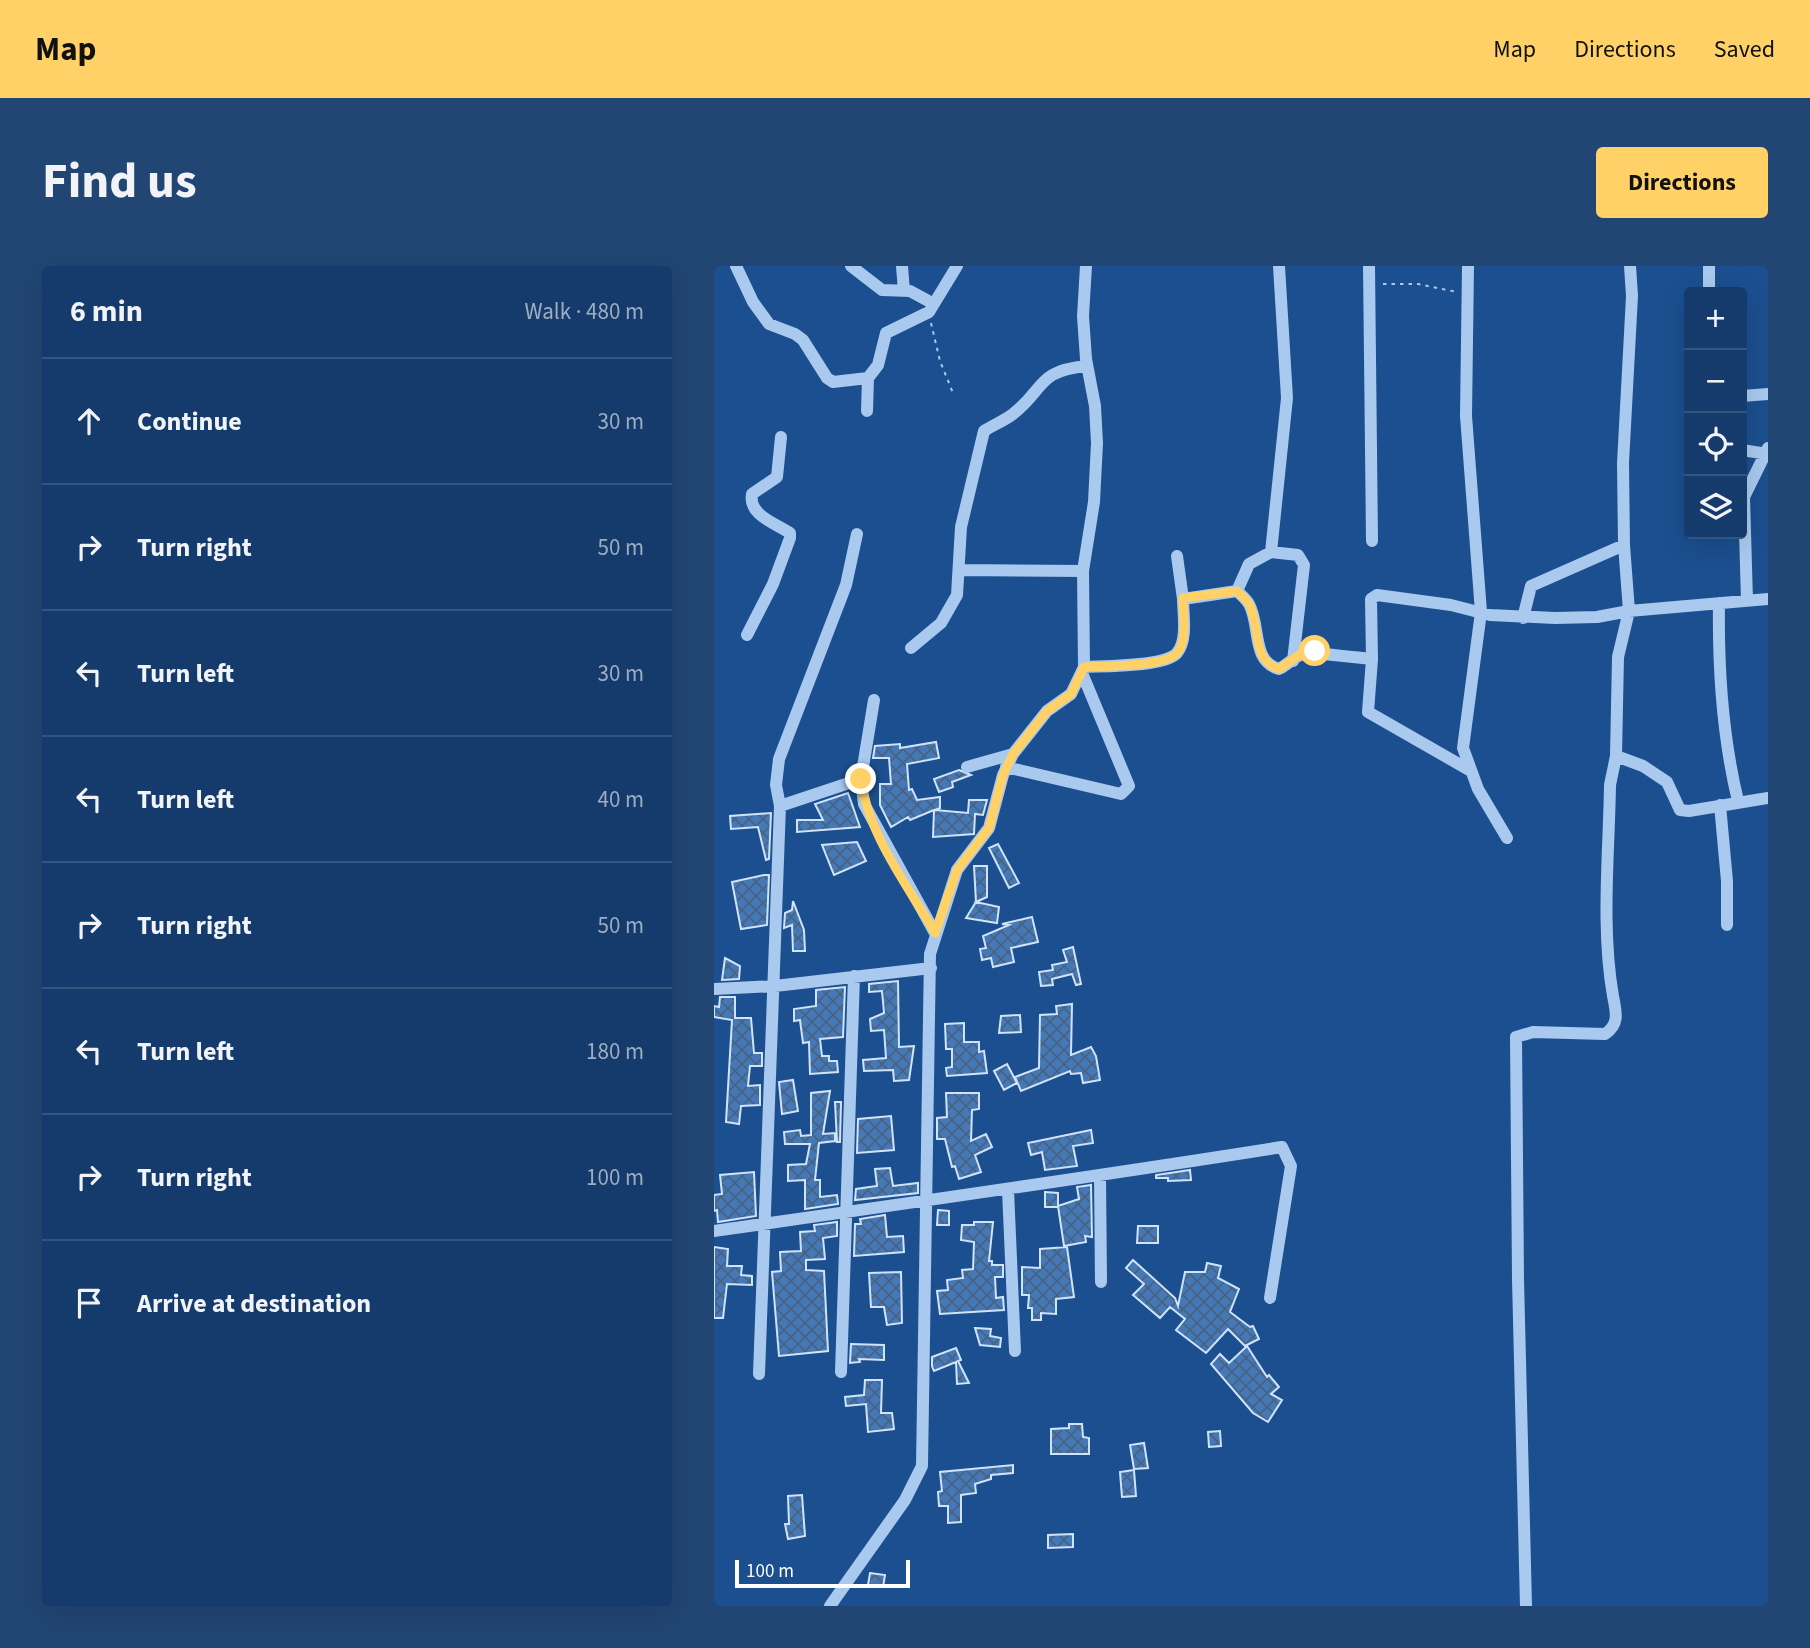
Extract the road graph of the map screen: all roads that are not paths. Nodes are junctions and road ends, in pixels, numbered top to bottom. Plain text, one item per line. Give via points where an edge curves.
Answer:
1 (736, 266) edge
2 (851, 266) edge
3 (902, 266) edge
4 (957, 266) edge
5 (1086, 266) edge
6 (1279, 266) edge
7 (1368, 266) edge
8 (1468, 266) edge
9 (1630, 266) edge
10 (1709, 266) edge
11 (1709, 287) edge
12 (904, 291) junction
13 (931, 308) junction
14 (1087, 366) junction
15 (868, 378) junction
16 (1768, 394) edge
17 (1747, 396) edge
18 (867, 411) dead end
19 (780, 437) dead end
20 (1747, 450) edge
21 (1767, 452) edge
22 (857, 534) dead end
23 (1372, 541) dead end
24 (1624, 545) junction
25 (1271, 552) junction
26 (1177, 556) dead end
27 (959, 570) junction
28 (1083, 571) junction
29 (1237, 591) junction
30 (1183, 598) junction
31 (1768, 599) edge
32 (1747, 601) junction
33 (1719, 603) junction
34 (1629, 611) junction
35 (1481, 612) junction
36 (1522, 618) junction
37 (747, 635) dead end
38 (911, 648) dead end
39 (1372, 659) junction
40 (1293, 661) junction
41 (1083, 670) junction
42 (874, 700) dead end
43 (1013, 754) junction
44 (1616, 756) junction
45 (967, 767) dead end
46 (1006, 767) junction
47 (1471, 771) junction
48 (861, 779) junction
49 (1768, 798) edge
50 (1738, 801) junction
51 (1720, 804) junction
52 (780, 806) junction
53 (1507, 838) dead end
54 (1727, 925) dead end
55 (935, 933) junction
56 (931, 968) junction
57 (854, 976) junction
58 (775, 986) junction
59 (714, 989) edge
60 (1100, 1176) junction
61 (1008, 1190) junction
62 (926, 1203) junction
63 (844, 1210) junction
64 (763, 1224) junction
65 (714, 1231) edge
66 (1101, 1282) dead end
67 (1270, 1298) dead end
68 (1015, 1351) dead end
69 (841, 1372) dead end
70 (759, 1374) dead end
71 (830, 1606) edge
72 (1526, 1606) edge

1 - 15 street via 769,324 803,340 827,378 833,382
2 - 12 street via 882,290
3 - 12 street
4 - 13 street
5 - 14 street
6 - 25 street via 1287,398
7 - 23 street
8 - 35 street via 1466,416
9 - 24 street
10 - 11 street
12 - 13 street via 922,295
13 - 15 street via 886,333 878,365
14 - 27 street via 1065,368 1042,380 1012,415 984,431 961,527
14 - 28 street via 1097,443
15 - 18 street
16 - 17 street
19 - 37 street via 777,477 752,494 751,500 761,516 790,533 790,538
20 - 21 street
21 - 32 street via 1744,497
22 - 52 street via 846,585 779,759 776,785
24 - 34 street
24 - 36 street via 1531,586
25 - 29 street via 1249,564
25 - 40 street via 1298,555 1304,565
26 - 30 street
27 - 28 street
27 - 38 street via 957,596 941,623
28 - 41 street
29 - 30 street
29 - 40 street via 1249,603 1261,655 1268,666 1279,669
30 - 41 street via 1183,638 1177,654 1164,660
31 - 32 street
32 - 33 street
33 - 34 street
33 - 50 street via 1722,715
34 - 36 street via 1597,617
34 - 44 street via 1618,657
35 - 36 street
35 - 39 street via 1377,595 1371,599
35 - 47 street via 1463,748
39 - 40 street via 1315,651 1302,653
39 - 47 street via 1368,712
41 - 43 street via 1071,694 1047,711
41 - 46 street via 1129,786 1121,794
42 - 48 street
43 - 45 street
43 - 46 street
44 - 51 street via 1667,782 1679,810
44 - 72 street via 1610,785 1608,968 1617,1018 1605,1034 1533,1032 1516,1037
46 - 55 street via 989,828 957,870
47 - 53 street
48 - 52 street
48 - 55 street via 864,804 874,826
49 - 50 street
50 - 51 street
51 - 54 street
52 - 58 street
55 - 56 street
56 - 57 street
56 - 62 street
57 - 58 street
57 - 63 street
58 - 59 street
58 - 64 street
60 - 61 street
60 - 66 street
60 - 67 street via 1282,1147 1291,1166
61 - 62 street
61 - 68 street
62 - 63 street
62 - 71 street via 922,1466 905,1500
63 - 64 street
63 - 69 street
64 - 65 street
64 - 70 street

